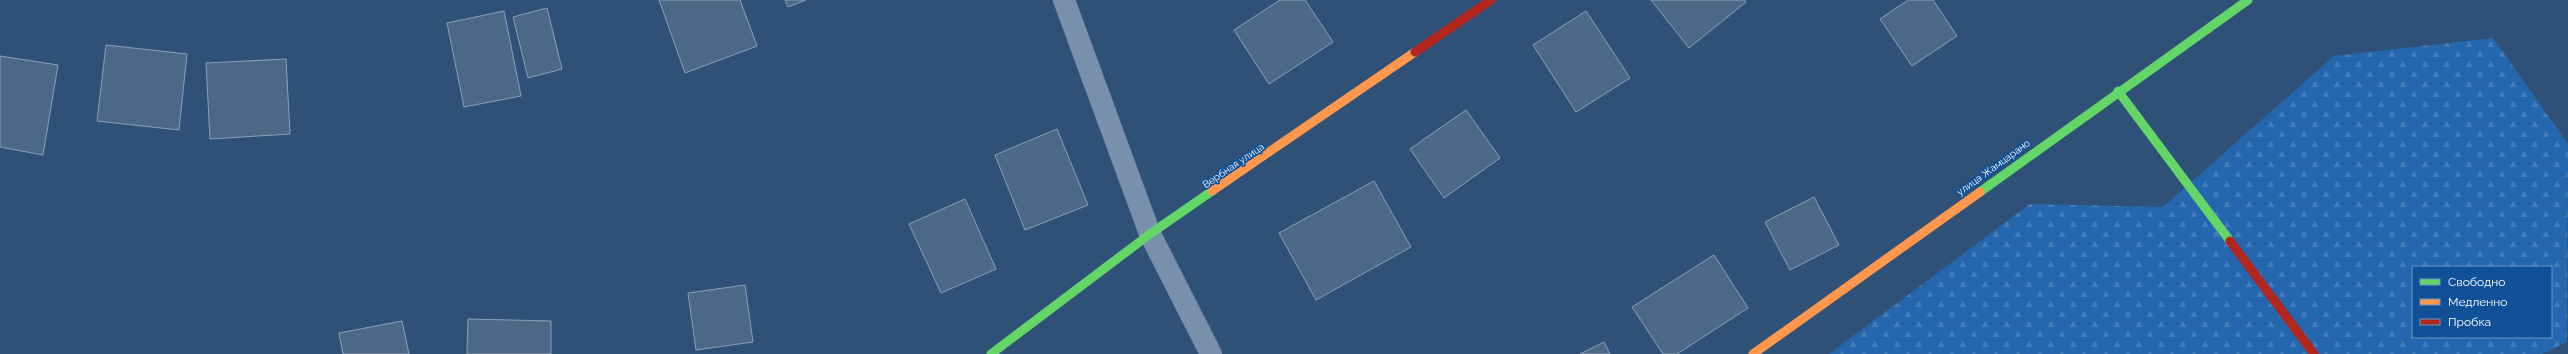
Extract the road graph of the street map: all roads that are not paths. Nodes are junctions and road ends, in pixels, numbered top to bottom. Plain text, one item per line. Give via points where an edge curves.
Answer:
1 (1064, 0) edge
2 (1491, 0) edge
3 (2248, 0) edge
4 (2118, 91) junction
5 (1150, 234) junction
6 (991, 354) edge
7 (1211, 354) edge
8 (1753, 354) edge
9 (2314, 354) edge

1 - 5 street
2 - 5 street, Вербная улица
3 - 4 street, улица Жамцарано
4 - 8 street, улица Жамцарано
4 - 9 street
5 - 6 street, Вербная улица
5 - 7 street

